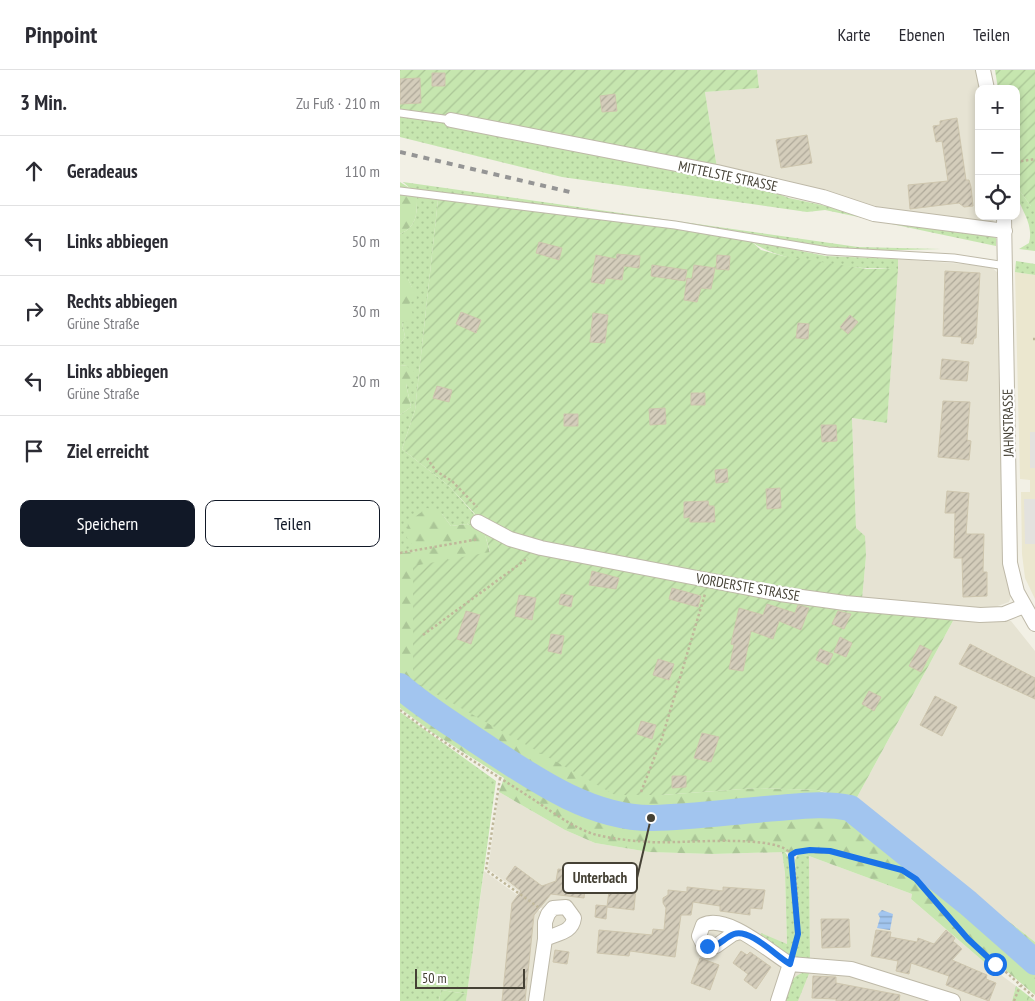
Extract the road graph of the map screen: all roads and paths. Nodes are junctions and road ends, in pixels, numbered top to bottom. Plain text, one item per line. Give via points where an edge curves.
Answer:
1 (983, 70) edge
2 (986, 85) edge
3 (400, 113) edge
4 (451, 120) joint
5 (1035, 159) edge
6 (1020, 161) edge
7 (400, 191) edge
8 (1004, 220) edge
9 (1005, 231) junction
10 (1006, 266) junction
11 (427, 458) dead end
12 (478, 516) joint
13 (502, 535) junction
14 (541, 548) junction
15 (400, 553) edge
16 (709, 580) junction
17 (1024, 606) junction
18 (1035, 624) edge
19 (422, 635) dead end
20 (400, 710) edge
21 (500, 778) junction
22 (641, 792) dead end
23 (791, 855) junction
24 (548, 914) junction
25 (740, 932) dead end
26 (545, 939) junction
27 (790, 964) junction
28 (1020, 986) junction
29 (1035, 998) edge
30 (536, 1001) edge
31 (778, 1001) edge
32 (953, 1001) edge
33 (1014, 1001) edge

1 - 2 street
3 - 4 lane
4 - 9 street, MITTELSTE STRASSE via 717,172 823,197 874,214
5 - 6 path
7 - 10 lane via 675,225 828,252 954,258
8 - 9 street, JAHNSTRASSE
9 - 10 street, JAHNSTRASSE
10 - 17 street, JAHNSTRASSE via 1010,563
11 - 12 path via 436,471 452,481
12 - 13 street, VORDERSTE STRASSE
13 - 14 street, VORDERSTE STRASSE
13 - 15 path
14 - 16 street, VORDERSTE STRASSE
14 - 19 path
16 - 17 street, VORDERSTE STRASSE via 846,603 980,615 1004,614
16 - 22 path via 662,738
17 - 18 street, JAHNSTRASSE
20 - 21 path via 432,735
21 - 23 path via 568,823 597,835 650,842 768,843 778,845
21 - 24 path via 486,870
23 - 27 path via 798,934
23 - 28 path via 810,850 830,851 902,870 916,879 968,939
24 - 26 street
24 - 26 street via 560,906 566,907 574,918 570,929
25 - 27 street
26 - 30 street
27 - 31 street
27 - 32 street via 852,969
28 - 29 path
28 - 33 path

